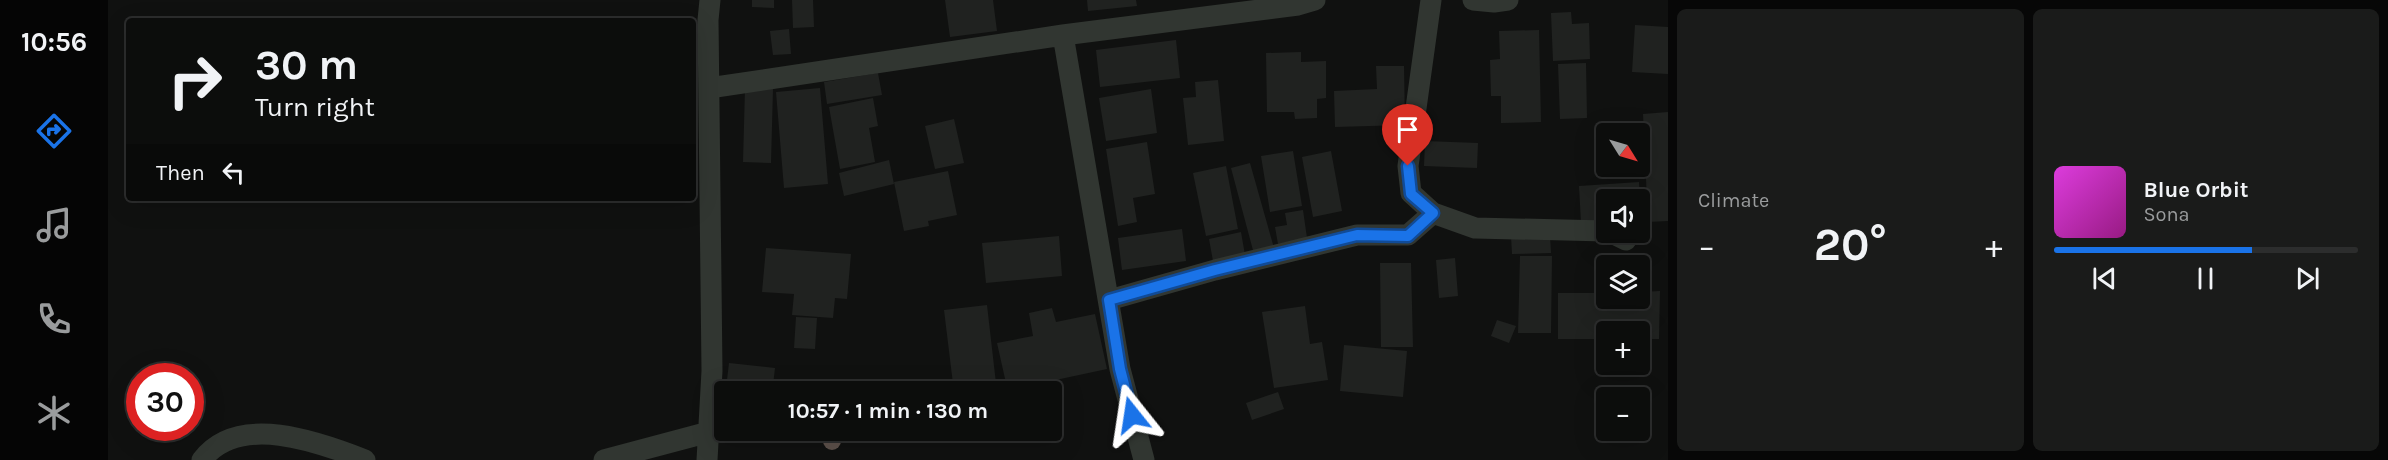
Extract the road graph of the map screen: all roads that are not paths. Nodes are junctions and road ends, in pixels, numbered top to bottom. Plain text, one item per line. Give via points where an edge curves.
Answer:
1 (710, 0) edge
2 (1431, 0) edge
3 (1473, 0) edge
4 (1509, 0) edge
5 (1304, 2) edge
6 (1063, 35) junction
7 (709, 88) junction
8 (1433, 213) junction
9 (1596, 233) edge
10 (1109, 300) junction
11 (709, 432) junction
12 (201, 460) edge
13 (365, 460) edge
14 (604, 460) edge
15 (706, 460) edge
16 (1144, 460) edge

1 - 7 street
2 - 8 street via 1408,182 1411,194
3 - 4 street
5 - 6 street
6 - 7 street
6 - 10 street
7 - 11 street
8 - 9 street via 1475,228
8 - 10 street via 1408,236 1357,235
10 - 16 street via 1120,369
11 - 14 street
11 - 15 street
12 - 13 street via 222,441 255,435 299,437

